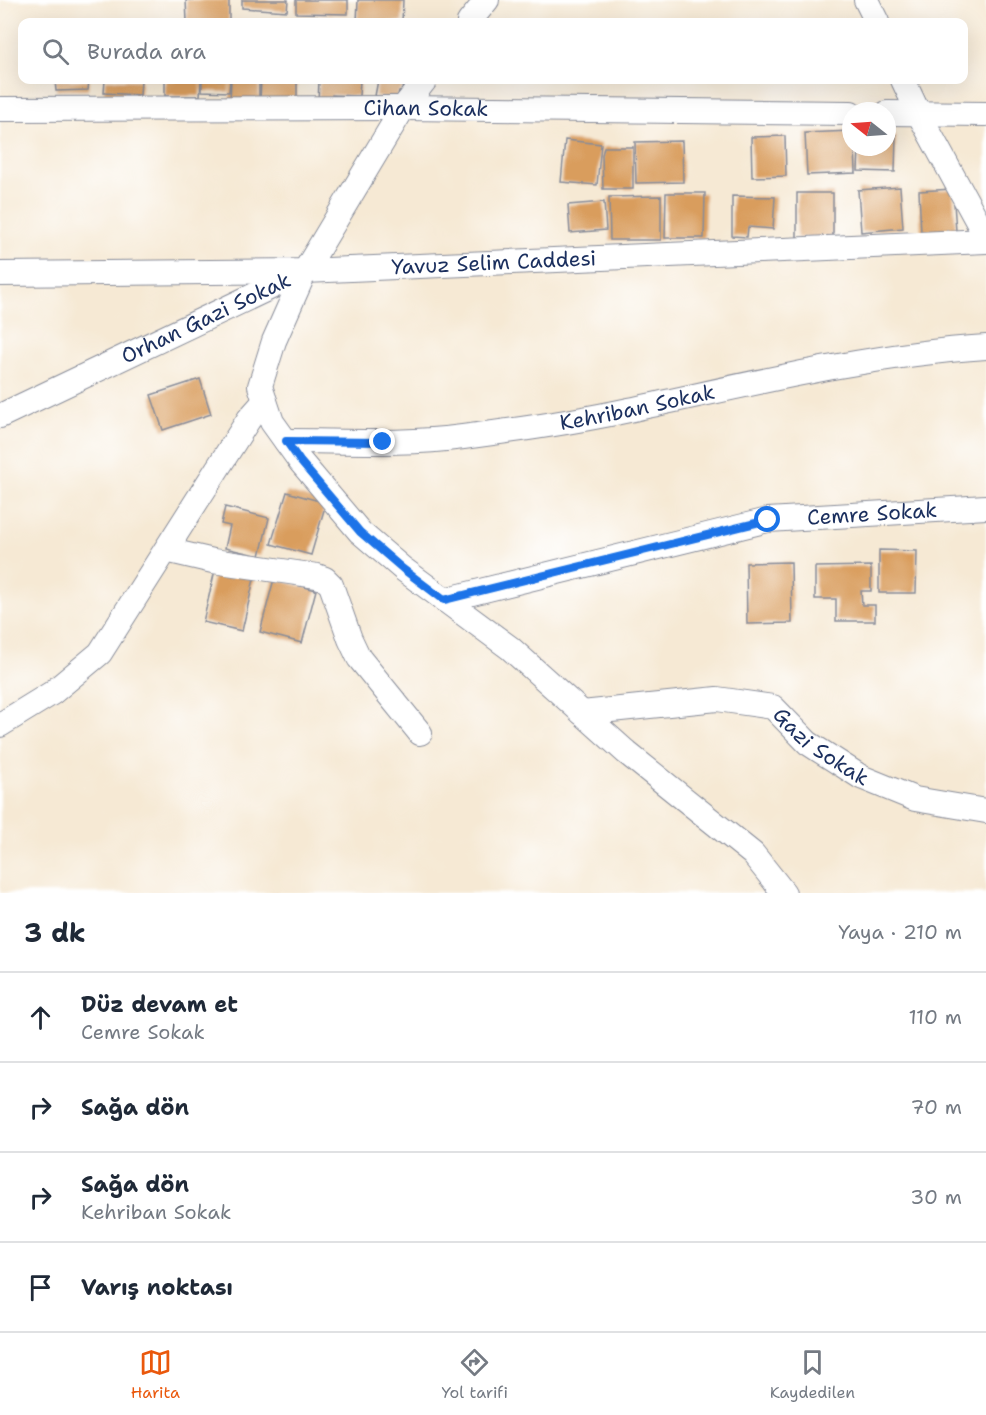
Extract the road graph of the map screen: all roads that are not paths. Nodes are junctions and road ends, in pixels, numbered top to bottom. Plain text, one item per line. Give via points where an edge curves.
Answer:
1 (487, 0) edge
2 (866, 0) edge
3 (472, 18) edge
4 (875, 18) edge
5 (422, 84) edge
6 (905, 84) edge
7 (403, 108) junction
8 (0, 109) edge
9 (842, 113) edge
10 (896, 113) edge
11 (919, 114) junction
12 (986, 114) edge
13 (986, 239) edge
14 (305, 271) junction
15 (0, 274) edge
16 (986, 347) edge
17 (265, 400) junction
18 (0, 416) edge
19 (286, 441) junction
20 (986, 507) edge
21 (166, 550) junction
22 (444, 600) junction
23 (582, 713) junction
24 (0, 725) edge
25 (420, 733) dead end
26 (986, 811) edge
27 (784, 893) edge

1 - 3 street
2 - 4 street
5 - 7 street, Orhan Gazi Sokak
6 - 11 street
7 - 8 street, Cihan Sokak
7 - 9 street, Cihan Sokak
7 - 14 street, Orhan Gazi Sokak
10 - 11 street
11 - 12 street
11 - 13 street
13 - 14 street, Yavuz Selim Caddesi
14 - 15 street, Yavuz Selim Caddesi
14 - 17 street via 274,340 260,386
14 - 18 street, Orhan Gazi Sokak
16 - 19 street, Kehriban Sokak via 797,374 625,411 460,438
17 - 19 street via 272,422
17 - 21 street
19 - 22 street via 360,532
20 - 22 street, Cemre Sokak via 768,520
21 - 24 street via 100,652 52,693
21 - 25 street via 324,579 331,585 359,658
22 - 23 street via 510,648
23 - 26 street, Gazi Sokak via 717,699 773,707 808,743 861,777 915,799
23 - 27 street via 753,854

